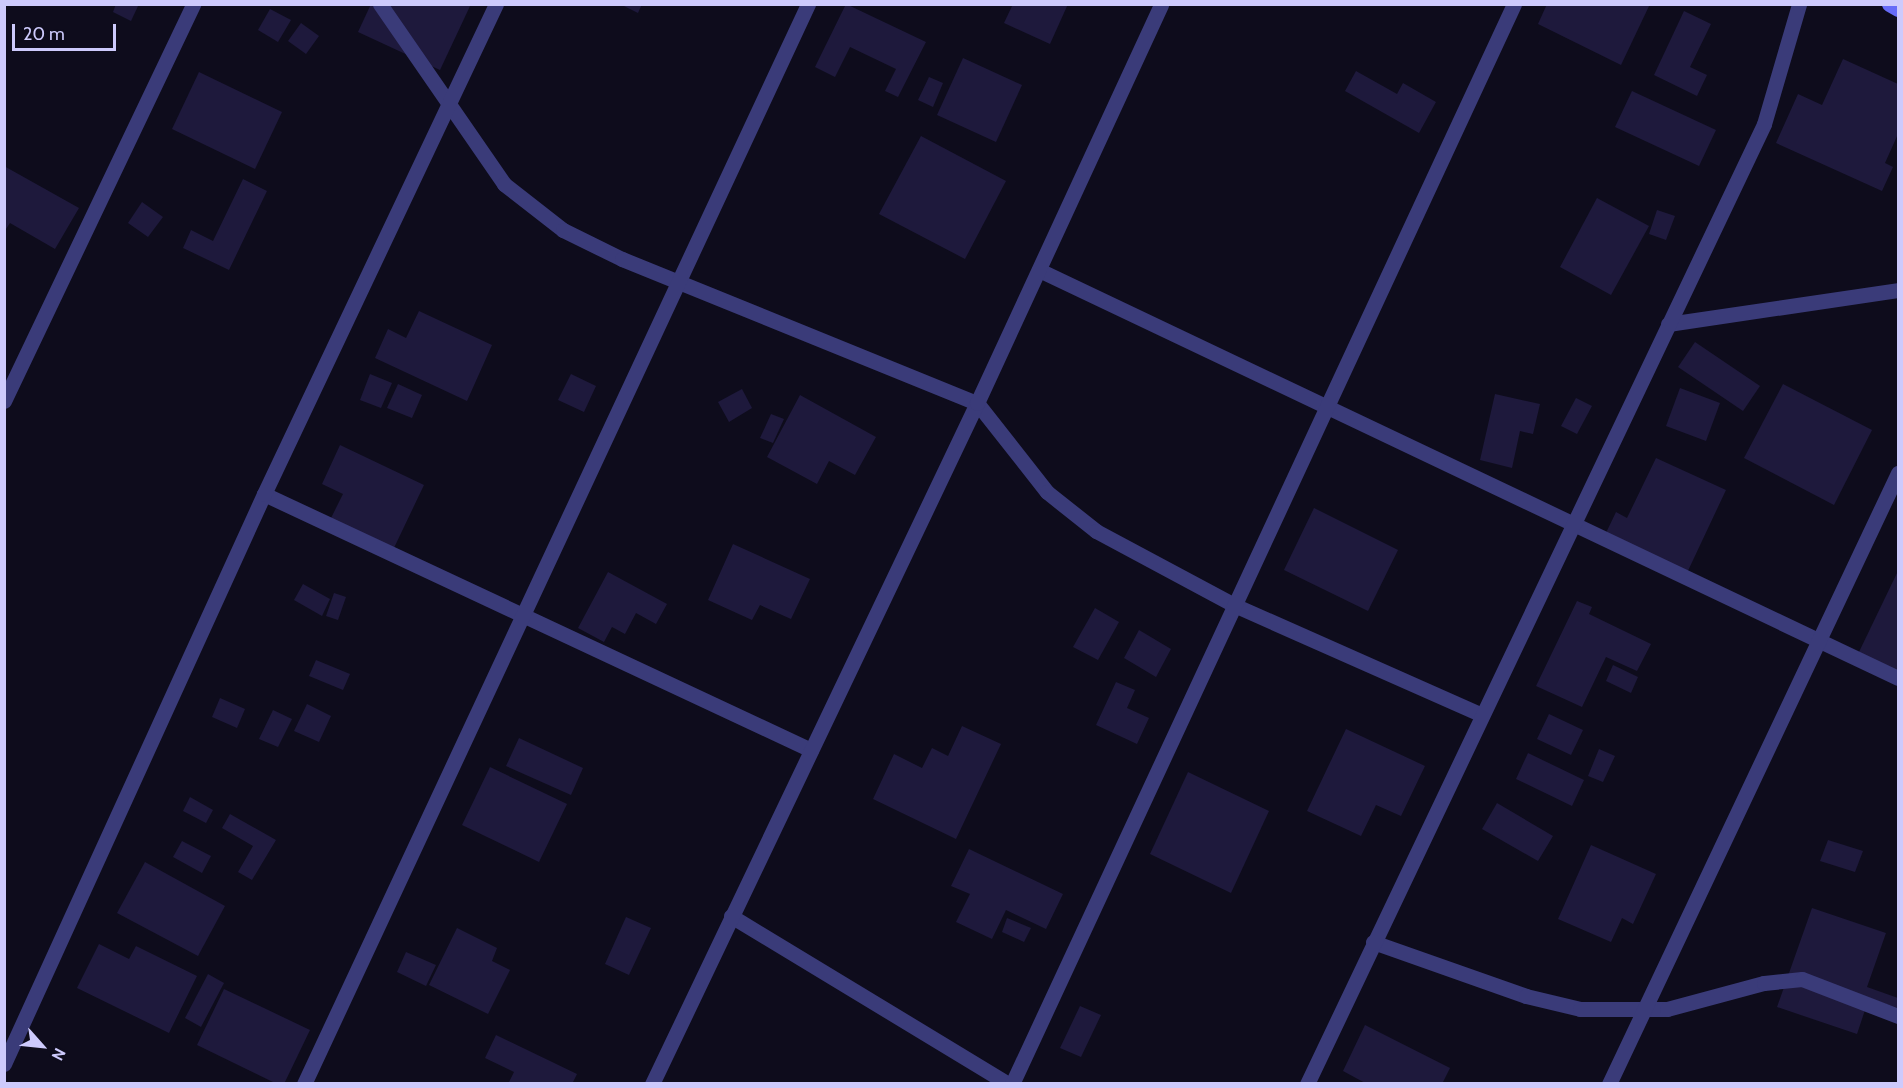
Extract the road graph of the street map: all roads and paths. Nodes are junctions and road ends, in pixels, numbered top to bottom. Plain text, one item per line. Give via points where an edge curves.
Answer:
1 (193, 4) edge
2 (380, 4) edge
3 (496, 4) edge
4 (808, 4) edge
5 (1161, 4) edge
6 (1514, 4) edge
7 (1799, 4) edge
8 (1889, 4) edge
9 (1899, 9) edge
10 (448, 103) junction
11 (1039, 270) junction
12 (678, 281) junction
13 (1899, 290) edge
14 (1668, 324) junction
15 (4, 401) edge
16 (977, 403) junction
17 (1326, 409) junction
18 (1899, 473) edge
19 (264, 494) junction
20 (1571, 524) junction
21 (1234, 605) junction
22 (523, 615) junction
23 (1818, 640) junction
24 (1899, 678) edge
25 (1480, 714) junction
26 (811, 750) junction
27 (731, 916) junction
28 (1373, 942) junction
29 (1643, 1009) junction
30 (1899, 1016) edge
31 (4, 1064) edge
32 (304, 1083) edge
33 (652, 1083) edge
34 (1010, 1083) edge
35 (1307, 1083) edge
36 (1609, 1083) edge

1 - 15 street
2 - 10 street
3 - 10 street
4 - 12 street
5 - 11 street
6 - 17 street
7 - 14 street via 1764,124
8 - 9 street
10 - 12 street via 504,184 563,231
10 - 19 street
11 - 16 street
11 - 17 street
12 - 16 street
12 - 22 street
13 - 14 street
14 - 20 street
16 - 21 street via 1047,492 1087,524
16 - 26 street
17 - 20 street
17 - 21 street
18 - 23 street
19 - 22 street
19 - 31 street
20 - 23 street
20 - 25 street
21 - 25 street
21 - 34 street
22 - 26 street
22 - 32 street
23 - 24 street
23 - 29 street
25 - 28 street
26 - 27 street
27 - 33 street
27 - 34 street
28 - 29 street via 1526,996 1580,1009
28 - 35 street
29 - 30 street via 1667,1009 1764,983 1802,979
29 - 36 street

